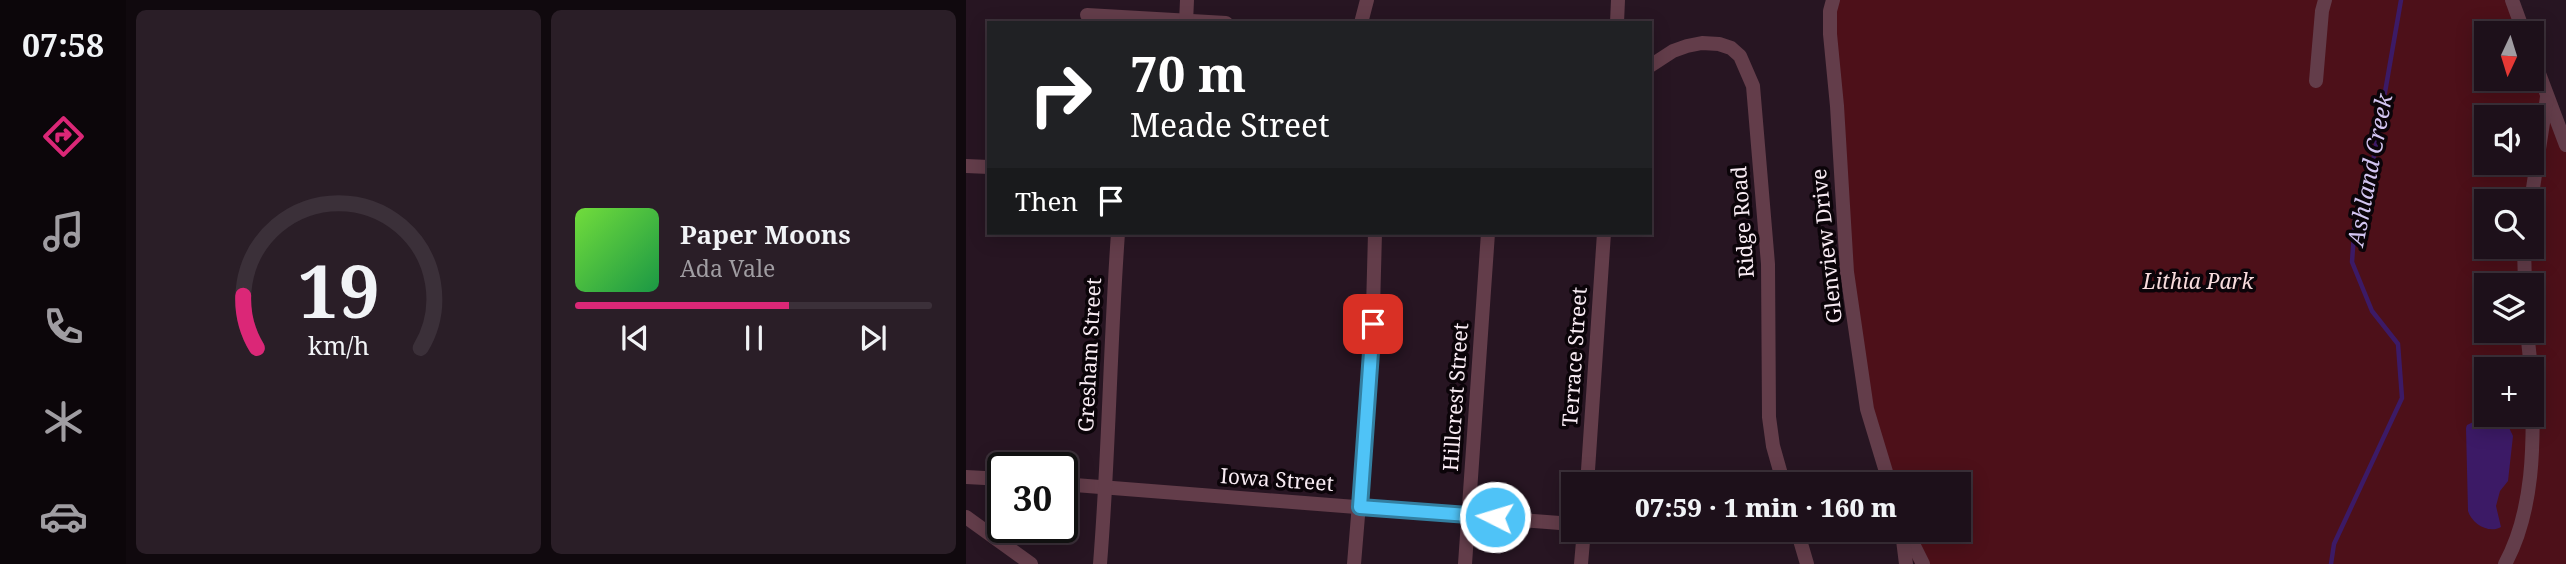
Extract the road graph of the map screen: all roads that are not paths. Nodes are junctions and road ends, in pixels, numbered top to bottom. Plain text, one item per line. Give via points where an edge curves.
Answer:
1 (1187, 0) edge
2 (1367, 0) edge
3 (1618, 0) edge
4 (1833, 0) edge
5 (2325, 0) edge
6 (2512, 0) edge
7 (1087, 15) dead end
8 (1172, 21) edge
9 (1186, 21) edge
10 (1362, 21) edge
11 (1617, 21) edge
12 (2520, 21) edge
13 (1652, 65) edge
14 (2316, 81) dead end
15 (2544, 89) edge
16 (2547, 97) junction
17 (2566, 145) edge
18 (966, 166) edge
19 (987, 167) edge
20 (2532, 189) edge
21 (1118, 235) edge
22 (1375, 235) edge
23 (1489, 235) edge
24 (1604, 235) edge
25 (2533, 427) edge
26 (1588, 472) edge
27 (1780, 472) edge
28 (1886, 472) edge
29 (966, 477) edge
30 (987, 479) edge
31 (1078, 485) edge
32 (1106, 487) junction
33 (1360, 507) junction
34 (1469, 515) junction
35 (966, 517) edge
36 (1561, 523) edge
37 (1583, 542) edge
38 (1801, 542) edge
39 (1905, 542) edge
40 (1911, 542) edge
41 (1027, 563) edge
42 (1100, 564) edge
43 (1354, 564) edge
44 (1465, 564) edge
45 (1581, 564) edge
46 (1807, 564) edge
47 (1906, 564) edge
48 (1923, 564) edge
49 (2505, 564) edge

1 - 9 street
2 - 10 street
3 - 11 street
4 - 28 street, Glenview Drive via 1830,34 1847,272 1867,409
5 - 14 street
6 - 12 street
7 - 8 street
13 - 27 street, Ridge Road via 1687,46 1718,44 1740,56 1753,86 1768,264 1769,417
15 - 16 street
16 - 17 street
16 - 20 street
18 - 19 street
21 - 32 street, Gresham Street
22 - 33 street
23 - 34 street, Hillcrest Street
24 - 26 street, Terrace Street
25 - 49 street via 2528,491
29 - 30 street
31 - 32 street, Iowa Street
32 - 33 street, Iowa Street
32 - 42 street, Gresham Street
33 - 34 street, Iowa Street
33 - 43 street
34 - 36 street, Iowa Street
34 - 44 street, Hillcrest Street
35 - 41 street
37 - 45 street
38 - 46 street
39 - 47 street
40 - 48 street

